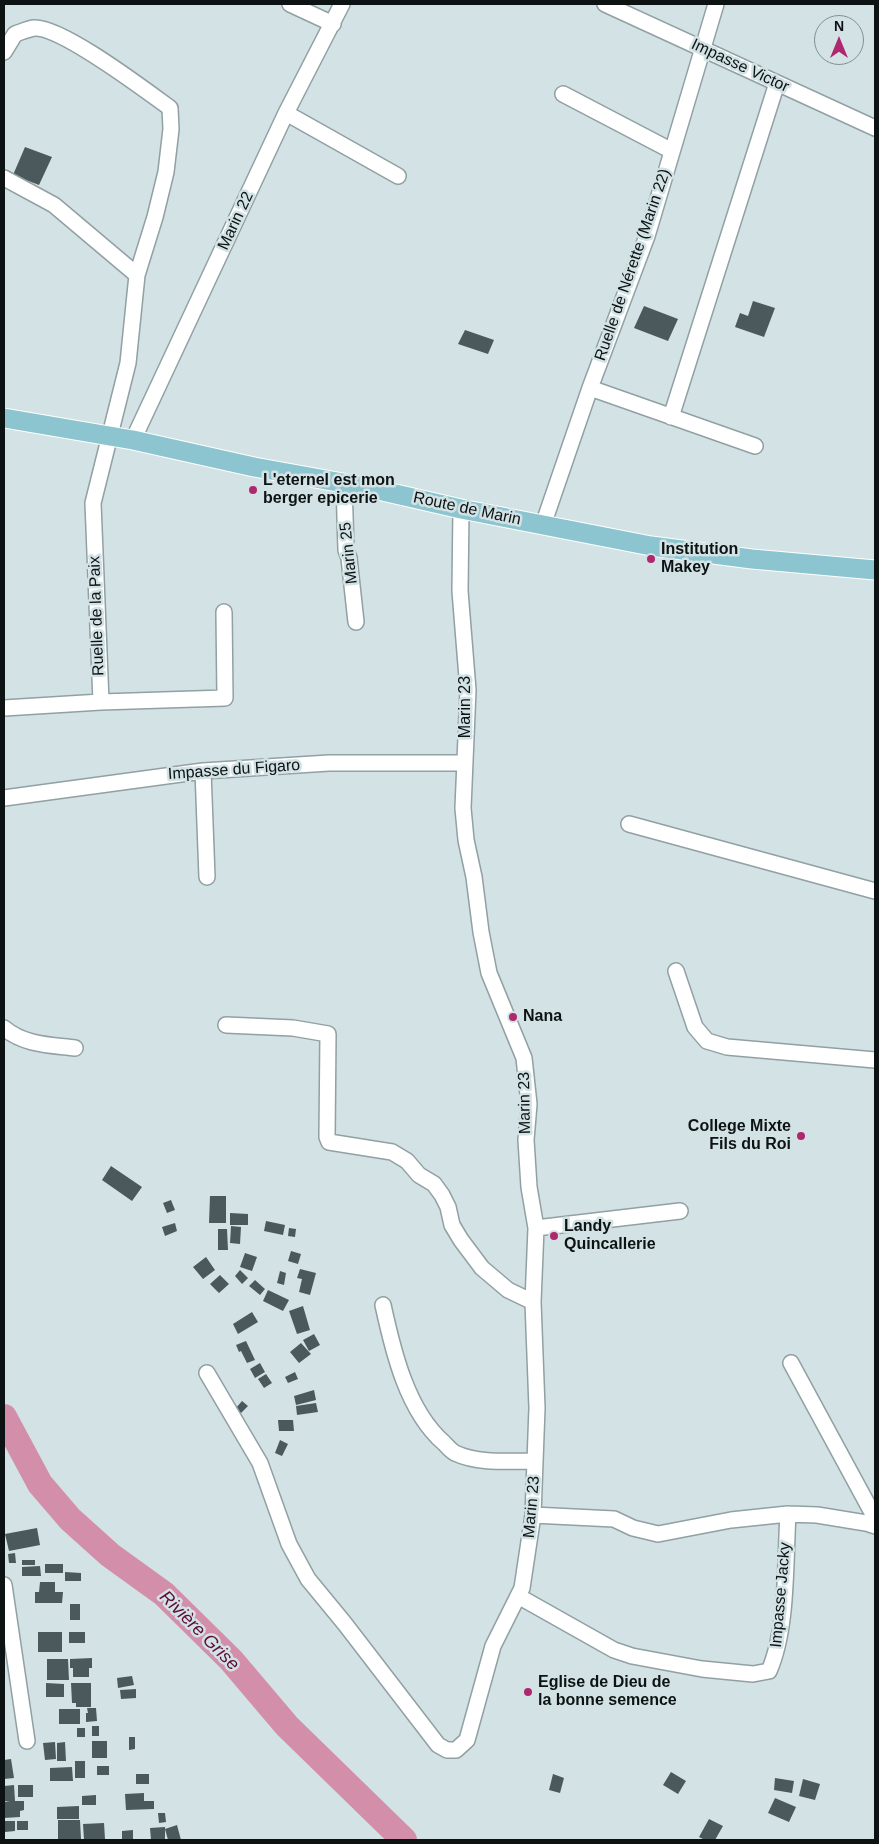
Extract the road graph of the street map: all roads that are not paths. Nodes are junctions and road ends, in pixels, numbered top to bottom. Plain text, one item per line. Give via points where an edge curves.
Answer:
1 (290, 4) edge
2 (342, 4) edge
3 (605, 4) edge
4 (716, 4) edge
5 (333, 24) junction
6 (703, 49) junction
7 (4, 52) edge
8 (777, 83) junction
9 (563, 94) dead end
10 (286, 113) junction
11 (875, 128) edge
12 (672, 151) junction
13 (398, 176) dead end
14 (4, 178) edge
15 (137, 275) junction
16 (590, 388) junction
17 (670, 417) junction
18 (4, 418) edge
19 (109, 436) junction
20 (133, 440) junction
21 (755, 446) dead end
22 (344, 483) junction
23 (460, 508) junction
24 (543, 525) junction
25 (875, 570) edge
26 (224, 612) dead end
27 (356, 622) dead end
28 (101, 702) junction
29 (4, 708) edge
30 (465, 763) junction
31 (203, 770) junction
32 (4, 798) edge
33 (629, 824) dead end
34 (207, 877) dead end
35 (875, 891) edge
36 (676, 971) dead end
37 (226, 1025) dead end
38 (4, 1028) edge
39 (75, 1048) dead end
40 (875, 1060) edge
41 (680, 1211) dead end
42 (536, 1228) junction
43 (533, 1302) junction
44 (383, 1305) dead end
45 (791, 1363) dead end
46 (208, 1372) dead end
47 (535, 1461) junction
48 (788, 1514) junction
49 (533, 1515) junction
50 (875, 1518) edge
51 (875, 1526) edge
52 (4, 1585) edge
53 (518, 1596) junction
54 (28, 1741) dead end

1 - 5 street
2 - 5 street, Marin 22
3 - 6 street, Impasse Victor
4 - 6 street, Ruelle de Nérette (Marin 22)
5 - 10 street, Marin 22
6 - 8 street, Impasse Victor
6 - 12 street, Ruelle de Nérette (Marin 22)
7 - 15 street, Ruelle de la Paix via 15,34 35,28 50,32 89,51 170,108 166,172
8 - 11 street, Impasse Victor
8 - 17 street
9 - 12 street
10 - 13 street
10 - 20 street, Marin 22
12 - 16 street, Ruelle de Nérette (Marin 22) via 647,236
14 - 15 street via 54,206
15 - 19 street, Ruelle de la Paix via 128,363
16 - 17 street
16 - 24 street, Ruelle de Nérette (Marin 22)
17 - 21 street
18 - 19 main road, Route de Marin
19 - 20 main road, Route de Marin
19 - 28 street, Ruelle de la Paix via 93,503
20 - 22 main road, Route de Marin
22 - 23 main road, Route de Marin
22 - 27 street, Marin 25 via 346,550
23 - 24 main road, Route de Marin
23 - 30 street, Marin 23 via 460,591 468,690
24 - 25 main road, Route de Marin via 651,546
26 - 28 street via 224,698
28 - 29 street
30 - 31 street, Impasse du Figaro via 329,763
30 - 42 street, Marin 23 via 466,840 480,932 489,973 524,1058 529,1104 526,1140 529,1187
31 - 32 street, Impasse du Figaro
31 - 34 street
33 - 35 street
36 - 40 street via 695,1027 707,1041 727,1047
37 - 43 street via 292,1028 328,1034 329,1142 392,1152 407,1161 442,1195 460,1240 482,1268 508,1290
38 - 39 street via 32,1043
41 - 42 street
42 - 43 street, Marin 23
43 - 47 street, Marin 23 via 537,1408
44 - 47 street via 410,1398 430,1432 455,1453 486,1460
45 - 50 street
46 - 53 street, Marin 23 via 260,1463 289,1544 308,1579 438,1745 447,1750 456,1750 467,1740 493,1646
47 - 49 street, Marin 23
48 - 49 street via 658,1534 614,1519
48 - 51 street via 817,1515
48 - 53 street, Impasse Jacky via 782,1618 777,1654 769,1670 753,1674 702,1669 614,1650
49 - 53 street, Marin 23
52 - 54 street

